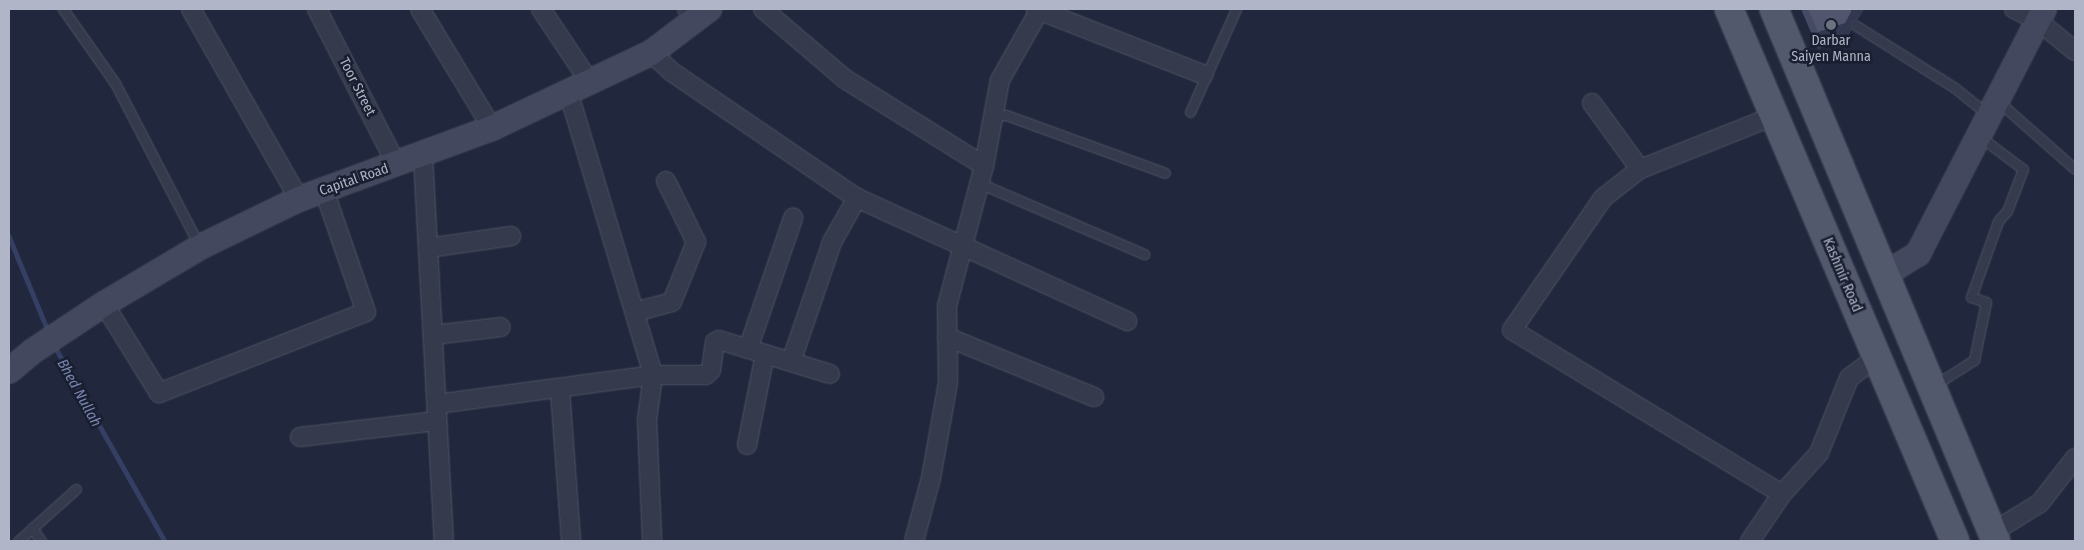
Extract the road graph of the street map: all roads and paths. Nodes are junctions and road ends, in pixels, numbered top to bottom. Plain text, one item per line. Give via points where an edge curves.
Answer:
1 (63, 9) edge
2 (191, 9) edge
3 (317, 9) edge
4 (420, 9) edge
5 (541, 9) edge
6 (763, 9) edge
7 (1038, 9) edge
8 (1236, 9) edge
9 (1729, 9) edge
10 (1774, 9) edge
11 (2014, 9) edge
12 (694, 13) edge
13 (2041, 15) edge
14 (1855, 25) dead end
15 (2075, 51) edge
16 (651, 53) junction
17 (1204, 75) junction
18 (589, 81) junction
19 (568, 91) junction
20 (1592, 103) dead end
21 (1190, 112) dead end
22 (993, 116) junction
23 (1774, 116) junction
24 (1988, 117) junction
25 (492, 128) junction
26 (423, 156) junction
27 (397, 165) junction
28 (1640, 169) junction
29 (2075, 169) edge
30 (1165, 172) dead end
31 (981, 175) junction
32 (666, 181) dead end
33 (324, 190) junction
34 (857, 198) junction
35 (299, 199) junction
36 (793, 218) dead end
37 (511, 236) dead end
38 (963, 245) junction
39 (200, 247) junction
40 (428, 248) junction
41 (1144, 254) dead end
42 (1884, 275) junction
43 (104, 304) junction
44 (635, 312) junction
45 (1127, 321) dead end
46 (501, 327) dead end
47 (433, 335) junction
48 (947, 337) junction
49 (748, 349) junction
50 (765, 354) junction
51 (1877, 358) junction
52 (792, 362) junction
53 (9, 371) edge
54 (830, 374) dead end
55 (653, 376) junction
56 (1932, 387) junction
57 (560, 390) junction
58 (1094, 397) dead end
59 (437, 412) junction
60 (300, 437) dead end
61 (747, 445) dead end
62 (2075, 458) edge
63 (76, 489) dead end
64 (1782, 494) junction
65 (32, 528) junction
66 (1995, 537) edge
67 (18, 541) edge
68 (41, 541) edge
69 (444, 541) edge
70 (571, 541) edge
71 (652, 541) edge
72 (914, 541) edge
73 (1750, 541) edge
74 (1955, 541) edge

1 - 39 lane via 116,83
2 - 35 street
3 - 27 street, Toor Street
4 - 25 street
5 - 18 street
6 - 31 street via 845,79
7 - 17 street
7 - 22 street via 1000,80
8 - 17 lane
9 - 23 main road, Kashmir Road
10 - 42 main road
11 - 13 street
12 - 16 street, Capital Road
13 - 15 street
13 - 24 street
14 - 24 lane via 1955,88
16 - 18 street, Capital Road
16 - 34 street via 672,72
17 - 21 lane
18 - 19 street, Capital Road
19 - 25 street, Capital Road
19 - 44 street
20 - 28 street
22 - 30 lane via 1006,115
22 - 31 street
23 - 28 street
23 - 51 main road, Kashmir Road
24 - 29 lane
24 - 42 street via 1918,254
24 - 56 lane via 2023,169 2008,211 1998,221 1971,297 1986,302 1974,360
25 - 26 street, Capital Road
26 - 27 street, Capital Road
26 - 40 street
27 - 33 street, Capital Road
28 - 64 street via 1603,198 1512,330
31 - 38 street
31 - 41 lane
32 - 44 street via 696,242 672,302
33 - 35 street, Capital Road
33 - 43 street via 366,312 159,393
34 - 38 street
34 - 52 street via 832,242
35 - 39 street, Capital Road
36 - 49 street
37 - 40 street
38 - 45 street
38 - 48 street via 946,306
39 - 43 street, Capital Road
40 - 47 street
42 - 56 main road
43 - 53 street, Capital Road via 32,351
44 - 55 street
46 - 47 street
47 - 59 street
48 - 58 street
48 - 72 street via 948,383 931,478
49 - 50 street
49 - 55 street via 719,340 715,342 711,370 706,376
50 - 52 street
50 - 61 street
51 - 64 street via 1849,378 1819,453
51 - 74 main road, Kashmir Road
52 - 54 street
55 - 57 street
55 - 71 street via 647,420
56 - 66 main road
57 - 59 street
57 - 70 street
59 - 60 street
59 - 69 street
62 - 66 street via 2040,503
63 - 65 lane
64 - 73 street
65 - 67 lane
65 - 68 lane

